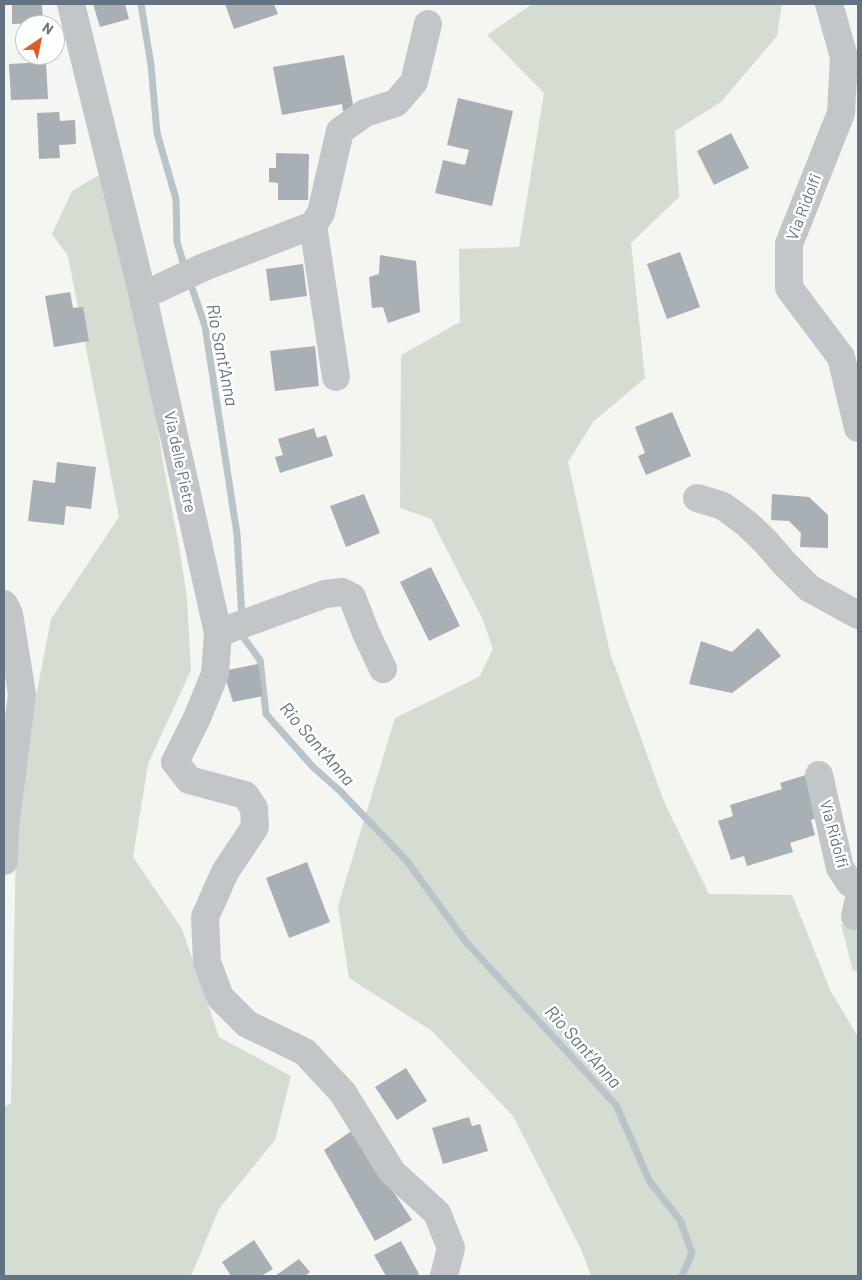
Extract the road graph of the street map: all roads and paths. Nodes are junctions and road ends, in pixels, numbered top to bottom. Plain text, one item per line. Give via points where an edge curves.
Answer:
1 (71, 4) edge
2 (829, 4) edge
3 (428, 24) dead end
4 (313, 225) junction
5 (149, 290) junction
6 (336, 377) dead end
7 (858, 428) edge
8 (698, 498) dead end
9 (4, 604) edge
10 (858, 615) edge
11 (222, 631) junction
12 (382, 669) dead end
13 (819, 775) dead end
14 (4, 861) edge
15 (4, 868) edge
16 (858, 884) edge
17 (444, 1276) edge

1 - 5 street, Via delle Pietre
2 - 7 street, Via Ridolfi via 844,57 841,114 789,244 789,288 841,357
3 - 4 street via 414,82 396,103 365,113 340,132 321,213
4 - 5 street
4 - 6 street
5 - 11 street, Via delle Pietre
8 - 10 street via 723,506 765,541 809,588
9 - 14 street via 9,614 22,694 5,828
11 - 12 street via 325,594 342,592 352,597
11 - 17 street, Via delle Pietre via 216,674 174,762 189,780 245,795 254,808 255,827 225,872 205,917 207,962 220,997 247,1024 305,1052 343,1094 392,1172 437,1213 451,1248
13 - 16 street, Via Ridolfi via 840,868 850,883
14 - 15 street

